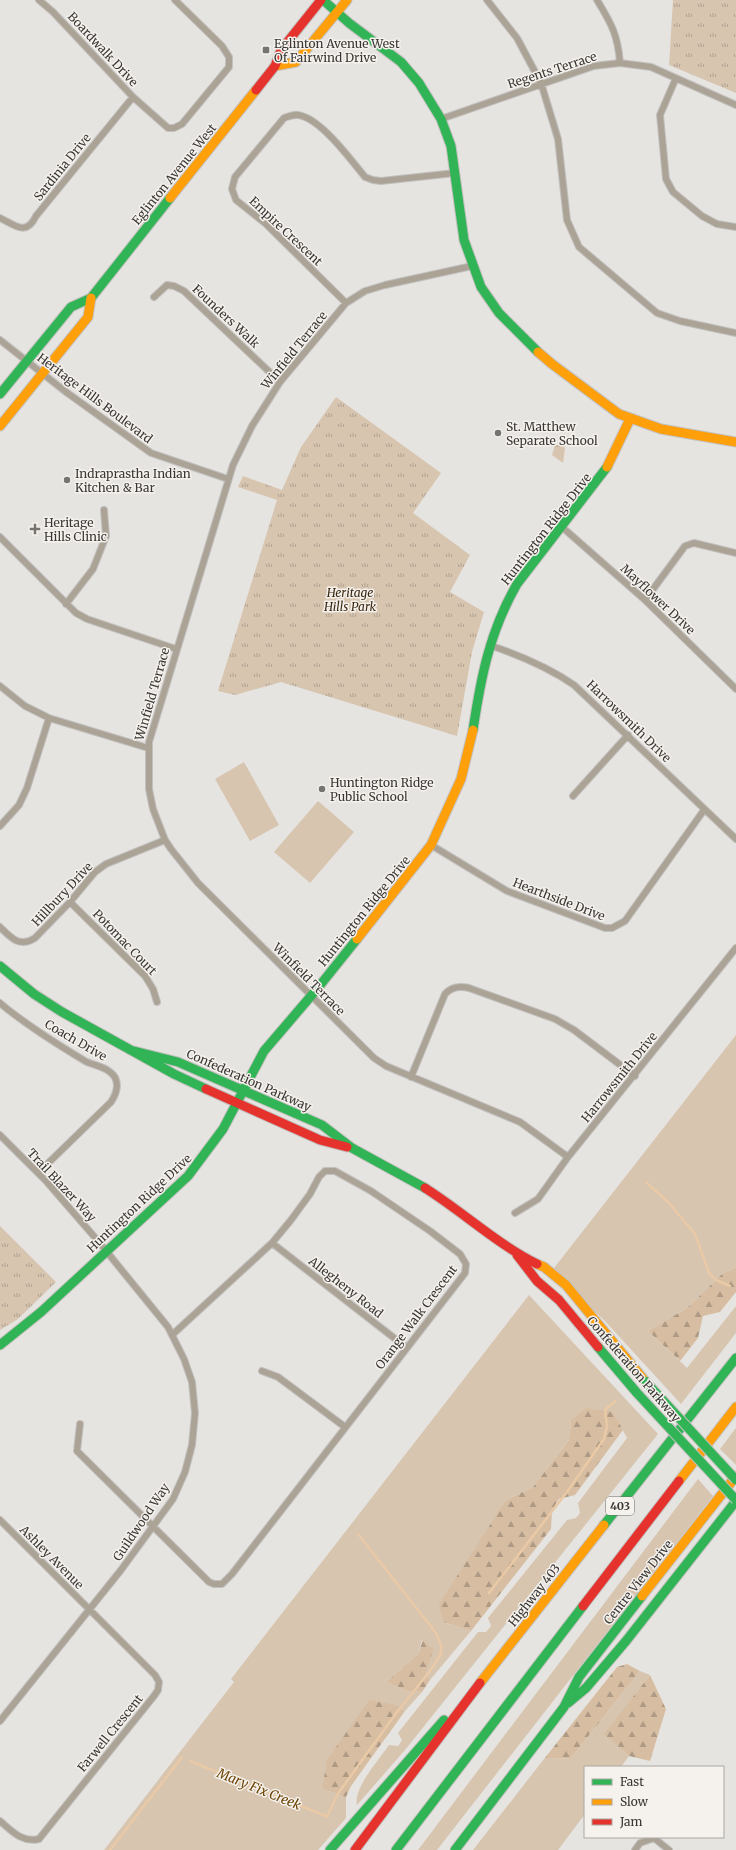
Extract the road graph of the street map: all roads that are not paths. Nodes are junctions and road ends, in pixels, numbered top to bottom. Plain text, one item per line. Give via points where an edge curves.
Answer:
1 (39, 0) edge
2 (175, 0) edge
3 (322, 0) edge
4 (347, 0) edge
5 (487, 0) edge
6 (597, 0) edge
7 (337, 12) junction
8 (620, 63) junction
9 (275, 66) junction
10 (676, 78) junction
11 (541, 83) junction
12 (133, 97) junction
13 (736, 105) edge
14 (441, 119) junction
15 (455, 173) junction
16 (0, 218) edge
17 (736, 227) edge
18 (472, 266) junction
19 (154, 297) dead end
20 (91, 298) junction
21 (346, 303) junction
22 (736, 333) edge
23 (0, 340) edge
24 (27, 361) junction
25 (43, 374) junction
26 (280, 382) junction
27 (0, 394) edge
28 (630, 419) junction
29 (0, 426) edge
30 (736, 442) edge
31 (228, 479) junction
32 (104, 510) dead end
33 (562, 527) junction
34 (0, 537) edge
35 (736, 553) edge
36 (645, 600) junction
37 (66, 604) junction
38 (489, 645) junction
39 (176, 649) junction
40 (0, 686) edge
41 (736, 689) edge
42 (49, 718) junction
43 (628, 735) junction
44 (148, 748) junction
45 (573, 796) dead end
46 (704, 810) junction
47 (0, 826) edge
48 (736, 839) edge
49 (165, 840) junction
50 (432, 845) junction
51 (70, 902) junction
52 (0, 927) edge
53 (736, 948) edge
54 (0, 966) edge
55 (310, 996) junction
56 (157, 1002) dead end
57 (0, 1003) edge
58 (130, 1050) junction
59 (635, 1076) junction
60 (411, 1077) junction
61 (243, 1090) junction
62 (237, 1102) junction
63 (0, 1135) edge
64 (352, 1148) junction
65 (568, 1157) junction
66 (38, 1174) junction
67 (515, 1213) dead end
68 (272, 1243) junction
69 (105, 1251) junction
70 (515, 1253) junction
71 (172, 1335) junction
72 (0, 1345) edge
73 (407, 1348) junction
74 (736, 1358) edge
75 (262, 1371) dead end
76 (736, 1407) edge
77 (80, 1424) dead end
78 (344, 1427) junction
79 (736, 1476) edge
80 (736, 1480) edge
81 (736, 1501) edge
82 (0, 1520) edge
83 (153, 1526) junction
84 (89, 1609) junction
85 (503, 1653) junction
86 (564, 1707) junction
87 (0, 1721) edge
88 (0, 1821) edge
89 (414, 1827) junction
90 (330, 1850) edge
91 (354, 1850) edge
92 (396, 1850) edge
93 (404, 1850) edge
94 (455, 1850) edge
95 (635, 1850) edge
96 (669, 1850) edge

1 - 12 street, Boardwalk Drive
2 - 12 street, Boardwalk Drive via 222,46 229,57 229,68 182,124 174,128 168,128
3 - 7 main road
3 - 9 main road, Eglinton Avenue West via 281,50
4 - 7 main road
5 - 11 street via 517,38
6 - 8 street via 613,26
7 - 9 main road via 296,62
7 - 14 main road via 405,66 419,83
8 - 10 street, Regents Terrace via 652,67
8 - 11 street, Regents Terrace via 594,66
9 - 20 main road, Eglinton Avenue West
10 - 13 street, Regents Terrace
10 - 17 street via 660,114 666,179 673,192 702,216 717,224
11 - 14 street, Regents Terrace
11 - 22 street via 558,139 567,220 579,247 657,312 680,321
12 - 16 street, Sardinia Drive via 36,216 31,226 19,228
14 - 15 main road via 451,146
15 - 18 main road via 464,240
15 - 21 street, Empire Crescent via 373,180 365,177 330,136 310,119 301,115 284,118 235,177 232,189 236,200 266,224
18 - 21 street, Winfield Terrace via 385,285 365,291
18 - 28 main road via 481,287 499,313 521,336 610,409
19 - 26 street, Founders Walk via 167,285 184,291
20 - 24 main road, Eglinton Avenue West via 71,307
20 - 25 main road, Eglinton Avenue West via 88,317
21 - 26 street, Winfield Terrace
23 - 24 street, Heritage Hills Boulevard
24 - 25 street, Heritage Hills Boulevard
24 - 27 main road, Eglinton Avenue West
25 - 29 main road, Eglinton Avenue West
25 - 31 street, Heritage Hills Boulevard via 151,453
26 - 31 street, Winfield Terrace via 252,426
28 - 30 main road
28 - 33 main road, Huntington Ridge Drive via 609,464 594,488
31 - 39 street, Winfield Terrace
32 - 37 street via 106,536 93,569
33 - 36 street, Mayflower Drive
33 - 38 main road, Huntington Ridge Drive via 516,584
34 - 37 street
35 - 36 street via 694,543 685,546
36 - 41 street, Mayflower Drive
37 - 39 street via 87,619
38 - 43 street, Harrowsmith Drive via 558,674 586,695
38 - 50 main road, Huntington Ridge Drive via 461,779
39 - 44 street, Winfield Terrace
40 - 42 street via 25,706
42 - 44 street
42 - 47 street via 27,788 19,805
43 - 45 street
43 - 46 street, Harrowsmith Drive
44 - 49 street, Winfield Terrace via 149,789
46 - 48 street, Harrowsmith Drive
46 - 50 street, Hearthside Drive via 625,921 612,928 605,928 506,891
49 - 51 street, Hillbury Drive via 106,864
49 - 55 street, Winfield Terrace via 198,883
50 - 55 main road, Huntington Ridge Drive
51 - 52 street, Hillbury Drive via 29,942 12,940
51 - 56 street, Potomac Court via 145,976
53 - 59 street, Harrowsmith Drive
54 - 58 main road, Confederation Parkway via 34,994
55 - 60 street, Winfield Terrace via 374,1058
55 - 61 main road, Huntington Ridge Drive via 264,1051
57 - 66 street, Coach Drive via 86,1062 111,1072 117,1082 117,1093 111,1102
58 - 61 main road, Confederation Parkway via 178,1062
58 - 62 main road, Confederation Parkway via 174,1074
59 - 60 street via 574,1030 555,1019 460,987 450,989 445,994
59 - 65 street, Harrowsmith Drive
60 - 65 street, Winfield Terrace via 520,1122
61 - 62 main road, Huntington Ridge Drive
61 - 64 main road, Confederation Parkway via 322,1125
62 - 64 main road, Confederation Parkway via 320,1140
62 - 69 main road, Huntington Ridge Drive via 223,1129 196,1168
63 - 66 street, Trail Blazer Way
64 - 70 main road, Confederation Parkway via 448,1202
65 - 67 street, Harrowsmith Drive via 538,1199
66 - 69 street, Trail Blazer Way
68 - 71 street, Orange Walk Crescent
68 - 73 street, Allegheny Road
68 - 73 street, Orange Walk Crescent via 310,1194 319,1177 325,1171 335,1171 371,1191 460,1254 466,1264 465,1273
69 - 71 street, Guildwood Way via 168,1326
69 - 72 main road, Huntington Ridge Drive via 26,1326
70 - 80 main road, Confederation Parkway, bridge via 544,1267 566,1285 645,1381
70 - 81 main road, Confederation Parkway, bridge via 537,1281 559,1300 637,1393
71 - 83 street, Guildwood Way via 192,1382 195,1412 192,1445 185,1472 173,1499
73 - 78 street, Orange Walk Crescent
74 - 85 main road, Highway 403 / 403
75 - 78 street via 278,1377
76 - 89 main road, 403
77 - 83 street via 77,1450
78 - 83 street, Orange Walk Crescent via 222,1584 209,1582
79 - 86 main road, Centre View Drive via 579,1677
81 - 86 main road, Centre View Drive via 626,1641 586,1688
82 - 84 street, Ashley Avenue
83 - 84 street, Guildwood Way
84 - 87 street, Guildwood Way
84 - 88 street, Farwell Crescent via 155,1675 159,1682 158,1690 39,1839 20,1838
85 - 90 main road
85 - 91 main road, Highway 403 / 403
86 - 94 main road, Centre View Drive
89 - 92 main road, 403
89 - 93 main road
95 - 96 street via 640,1843 654,1838

